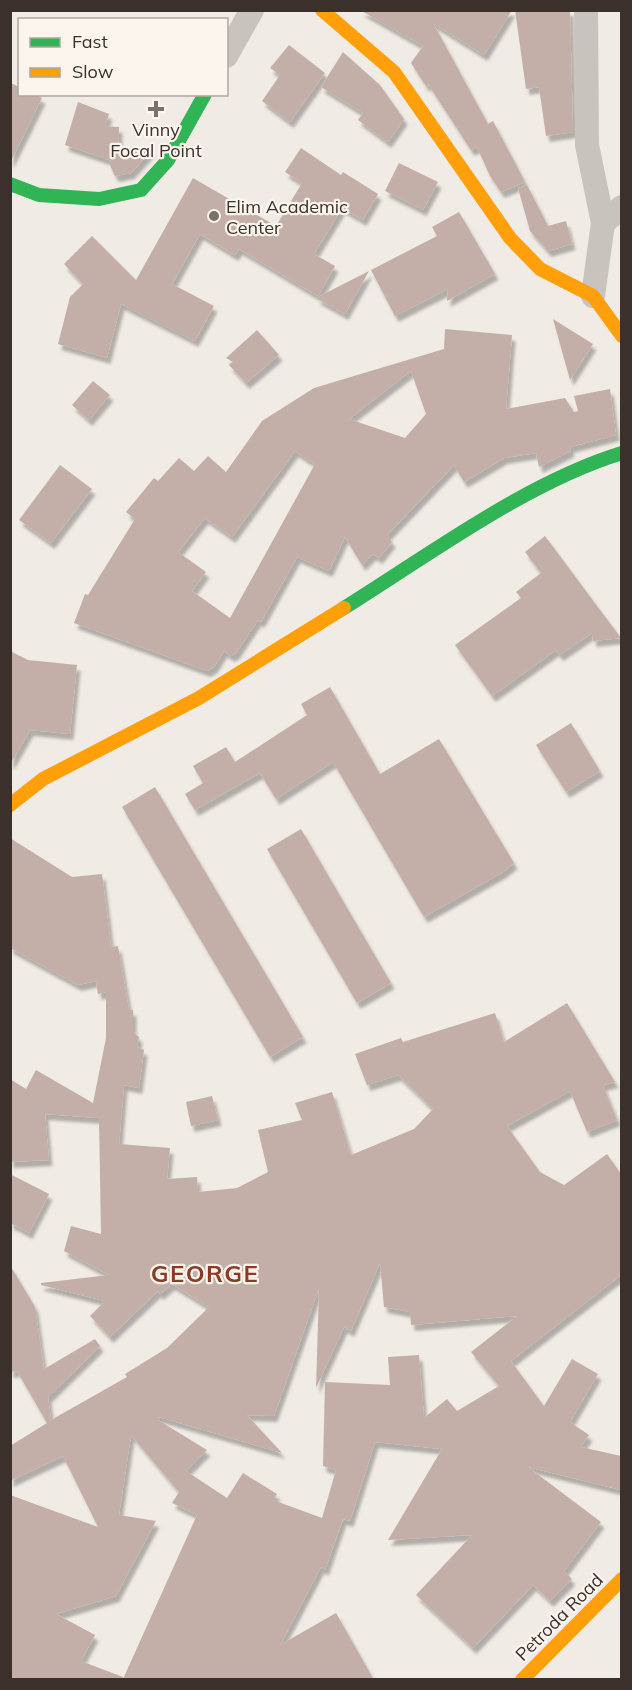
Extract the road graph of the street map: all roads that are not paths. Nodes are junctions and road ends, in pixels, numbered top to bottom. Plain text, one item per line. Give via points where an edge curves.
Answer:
1 (252, 10) edge
2 (322, 10) edge
3 (586, 10) edge
4 (228, 52) edge
5 (204, 96) edge
6 (10, 184) edge
7 (621, 207) edge
8 (603, 223) junction
9 (594, 296) junction
10 (621, 336) edge
11 (621, 453) edge
12 (10, 805) edge
13 (621, 1579) edge
14 (522, 1680) edge

1 - 4 street
2 - 9 street via 394,72 510,238 540,269
3 - 8 street via 587,145
5 - 6 street via 168,160 141,190 99,199 39,195
7 - 8 street
8 - 9 street
9 - 10 street
11 - 12 street via 586,464 516,501 199,698 43,779
13 - 14 street, Petroda Road

